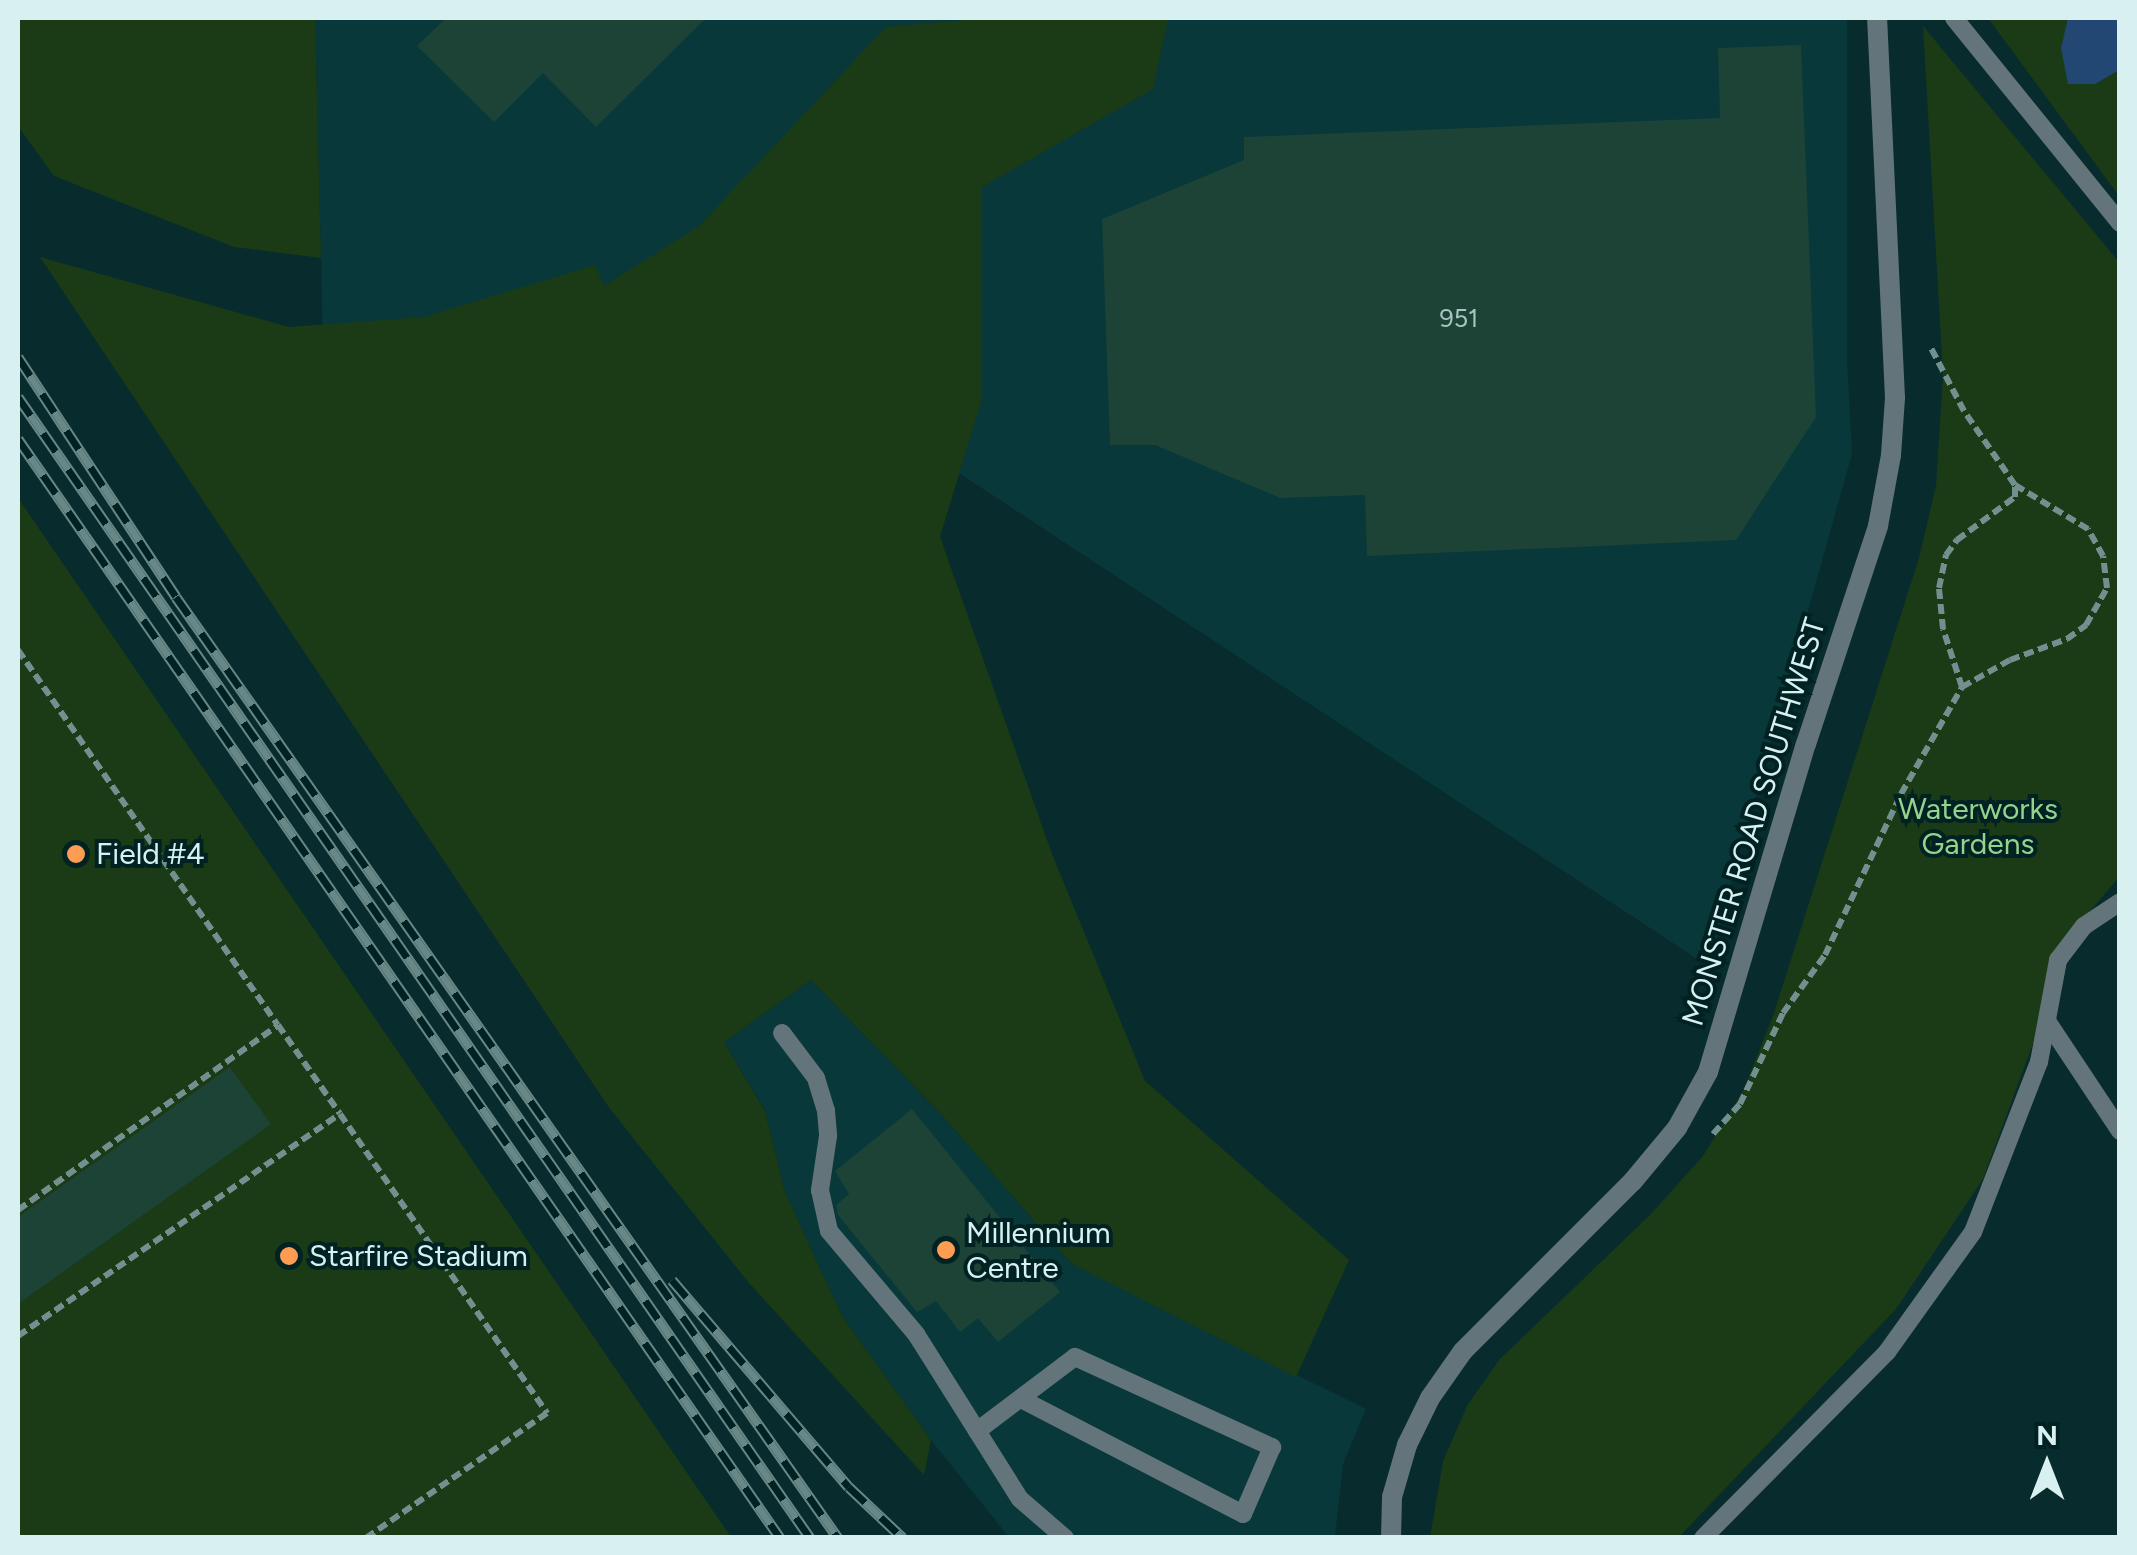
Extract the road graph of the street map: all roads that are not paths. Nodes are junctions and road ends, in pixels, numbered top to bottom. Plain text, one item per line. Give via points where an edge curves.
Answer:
1 (1877, 18) edge
2 (1954, 18) edge
3 (2120, 223) edge
4 (2120, 902) edge
5 (2047, 1020) junction
6 (782, 1033) dead end
7 (2120, 1132) edge
8 (1020, 1399) junction
9 (977, 1431) junction
10 (1066, 1538) edge
11 (1391, 1538) edge
12 (1702, 1538) edge

1 - 11 street, MONSTER ROAD SOUTHWEST via 1895,398 1891,455 1878,526 1708,1072 1677,1128 1634,1181 1463,1352 1430,1398 1392,1498
2 - 3 lane
4 - 5 lane via 2084,926 2058,960
5 - 7 lane
5 - 12 lane via 2039,1062 1973,1232 1887,1352
6 - 9 lane via 816,1078 826,1111 820,1190 829,1231 916,1334
8 - 8 lane via 1074,1358 1272,1447 1243,1514
8 - 9 lane
9 - 10 lane via 1020,1498

